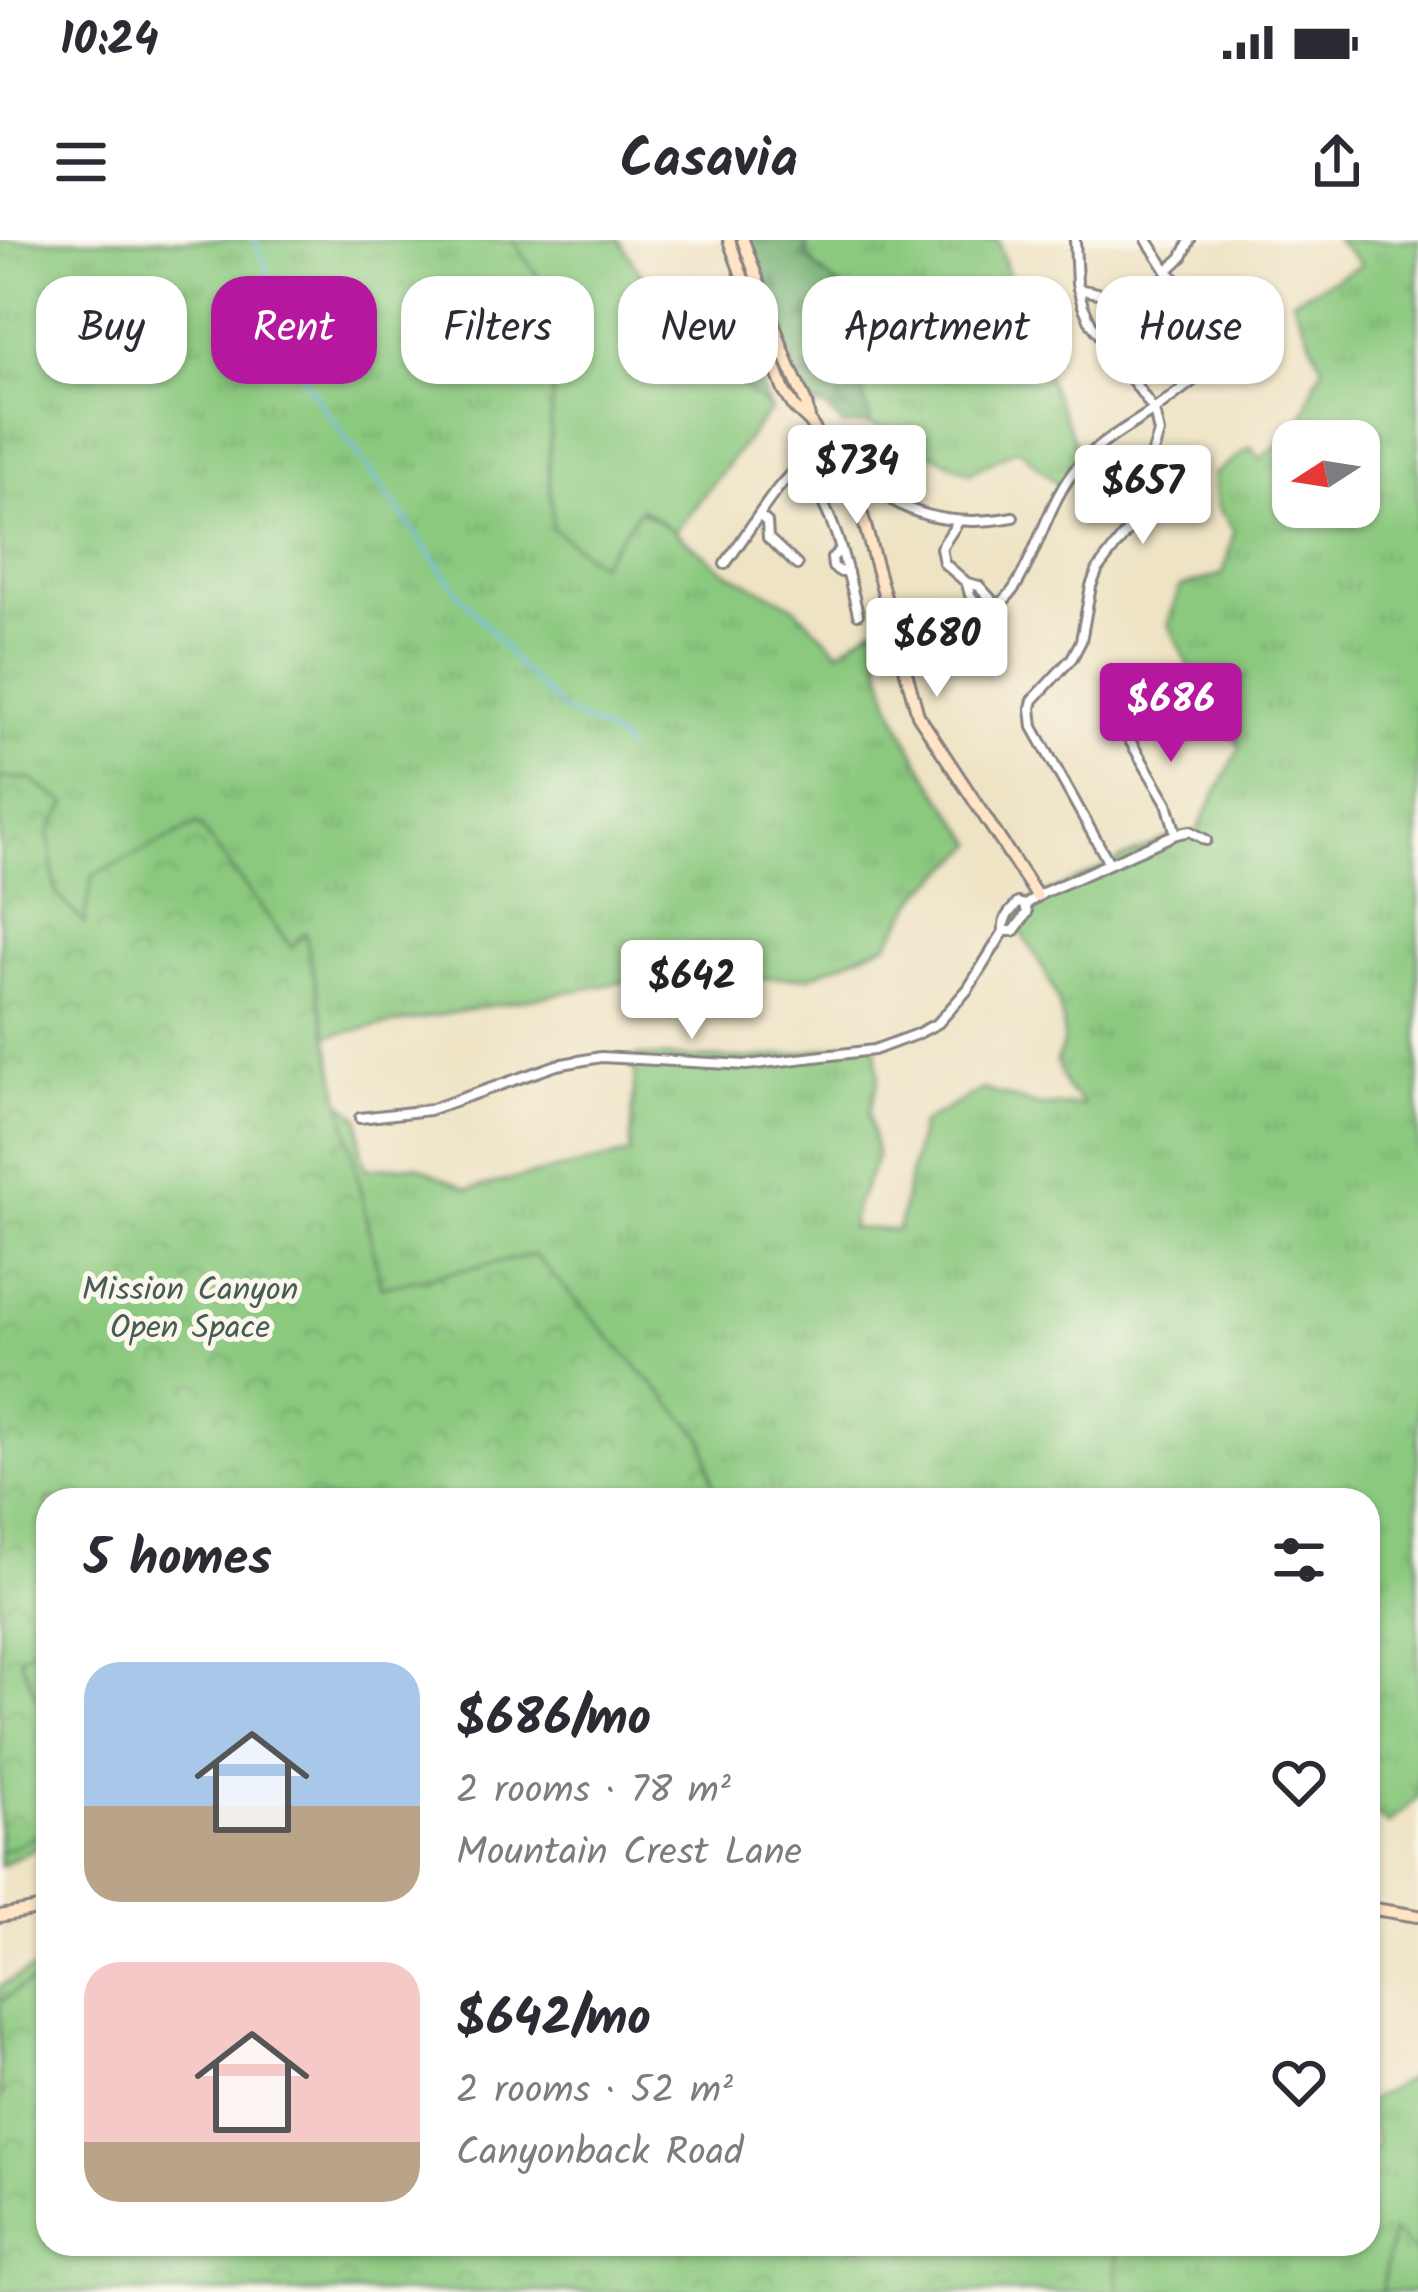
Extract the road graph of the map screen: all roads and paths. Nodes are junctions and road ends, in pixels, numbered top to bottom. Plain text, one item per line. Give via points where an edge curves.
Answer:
1 (729, 240) edge
2 (743, 240) edge
3 (1075, 240) edge
4 (1147, 240) edge
5 (1190, 240) edge
6 (1167, 271) junction
7 (1174, 276) edge
8 (1078, 289) junction
9 (1096, 293) edge
10 (1188, 384) edge
11 (1154, 410) junction
12 (810, 422) junction
13 (825, 447) junction
14 (834, 460) junction
15 (800, 468) junction
16 (885, 496) dead end
17 (760, 516) junction
18 (1013, 517) dead end
19 (958, 522) junction
20 (751, 531) junction
21 (768, 538) junction
22 (725, 564) dead end
23 (797, 565) dead end
24 (967, 583) junction
25 (999, 608) junction
26 (858, 614) dead end
27 (986, 617) junction
28 (897, 646) junction
29 (1130, 739) dead end
30 (1176, 834) junction
31 (1206, 840) dead end
32 (1109, 863) junction
33 (1037, 896) junction
34 (1019, 906) junction
35 (1004, 931) junction
36 (360, 1118) dead end
37 (36, 1908) edge
38 (1380, 1910) edge
39 (0, 1916) edge
40 (1418, 1916) edge

1 - 12 street via 784,392
2 - 12 street
3 - 8 street
4 - 6 street
5 - 6 street
6 - 7 street
8 - 9 street
8 - 11 street via 1091,322
10 - 11 street
11 - 25 street via 1076,469
11 - 32 street via 1159,434 1139,516 1090,586 1078,649 1030,709
12 - 13 street
13 - 14 street
13 - 15 street
14 - 15 street via 810,472
14 - 28 street via 862,514
15 - 17 street
15 - 26 street via 841,550
16 - 19 street
17 - 20 street
17 - 21 street
18 - 19 street
19 - 24 street via 941,556
20 - 21 street
20 - 22 street
21 - 23 street
24 - 25 street
24 - 27 street
25 - 27 street
27 - 28 street via 969,632
28 - 33 street via 932,741
29 - 30 street via 1168,803
30 - 31 street
30 - 32 street
32 - 33 street
33 - 34 street
34 - 35 street
34 - 35 street via 1027,913 1014,931
35 - 36 street via 938,1023 874,1050 747,1065 594,1058 429,1110
37 - 39 street
38 - 40 street

